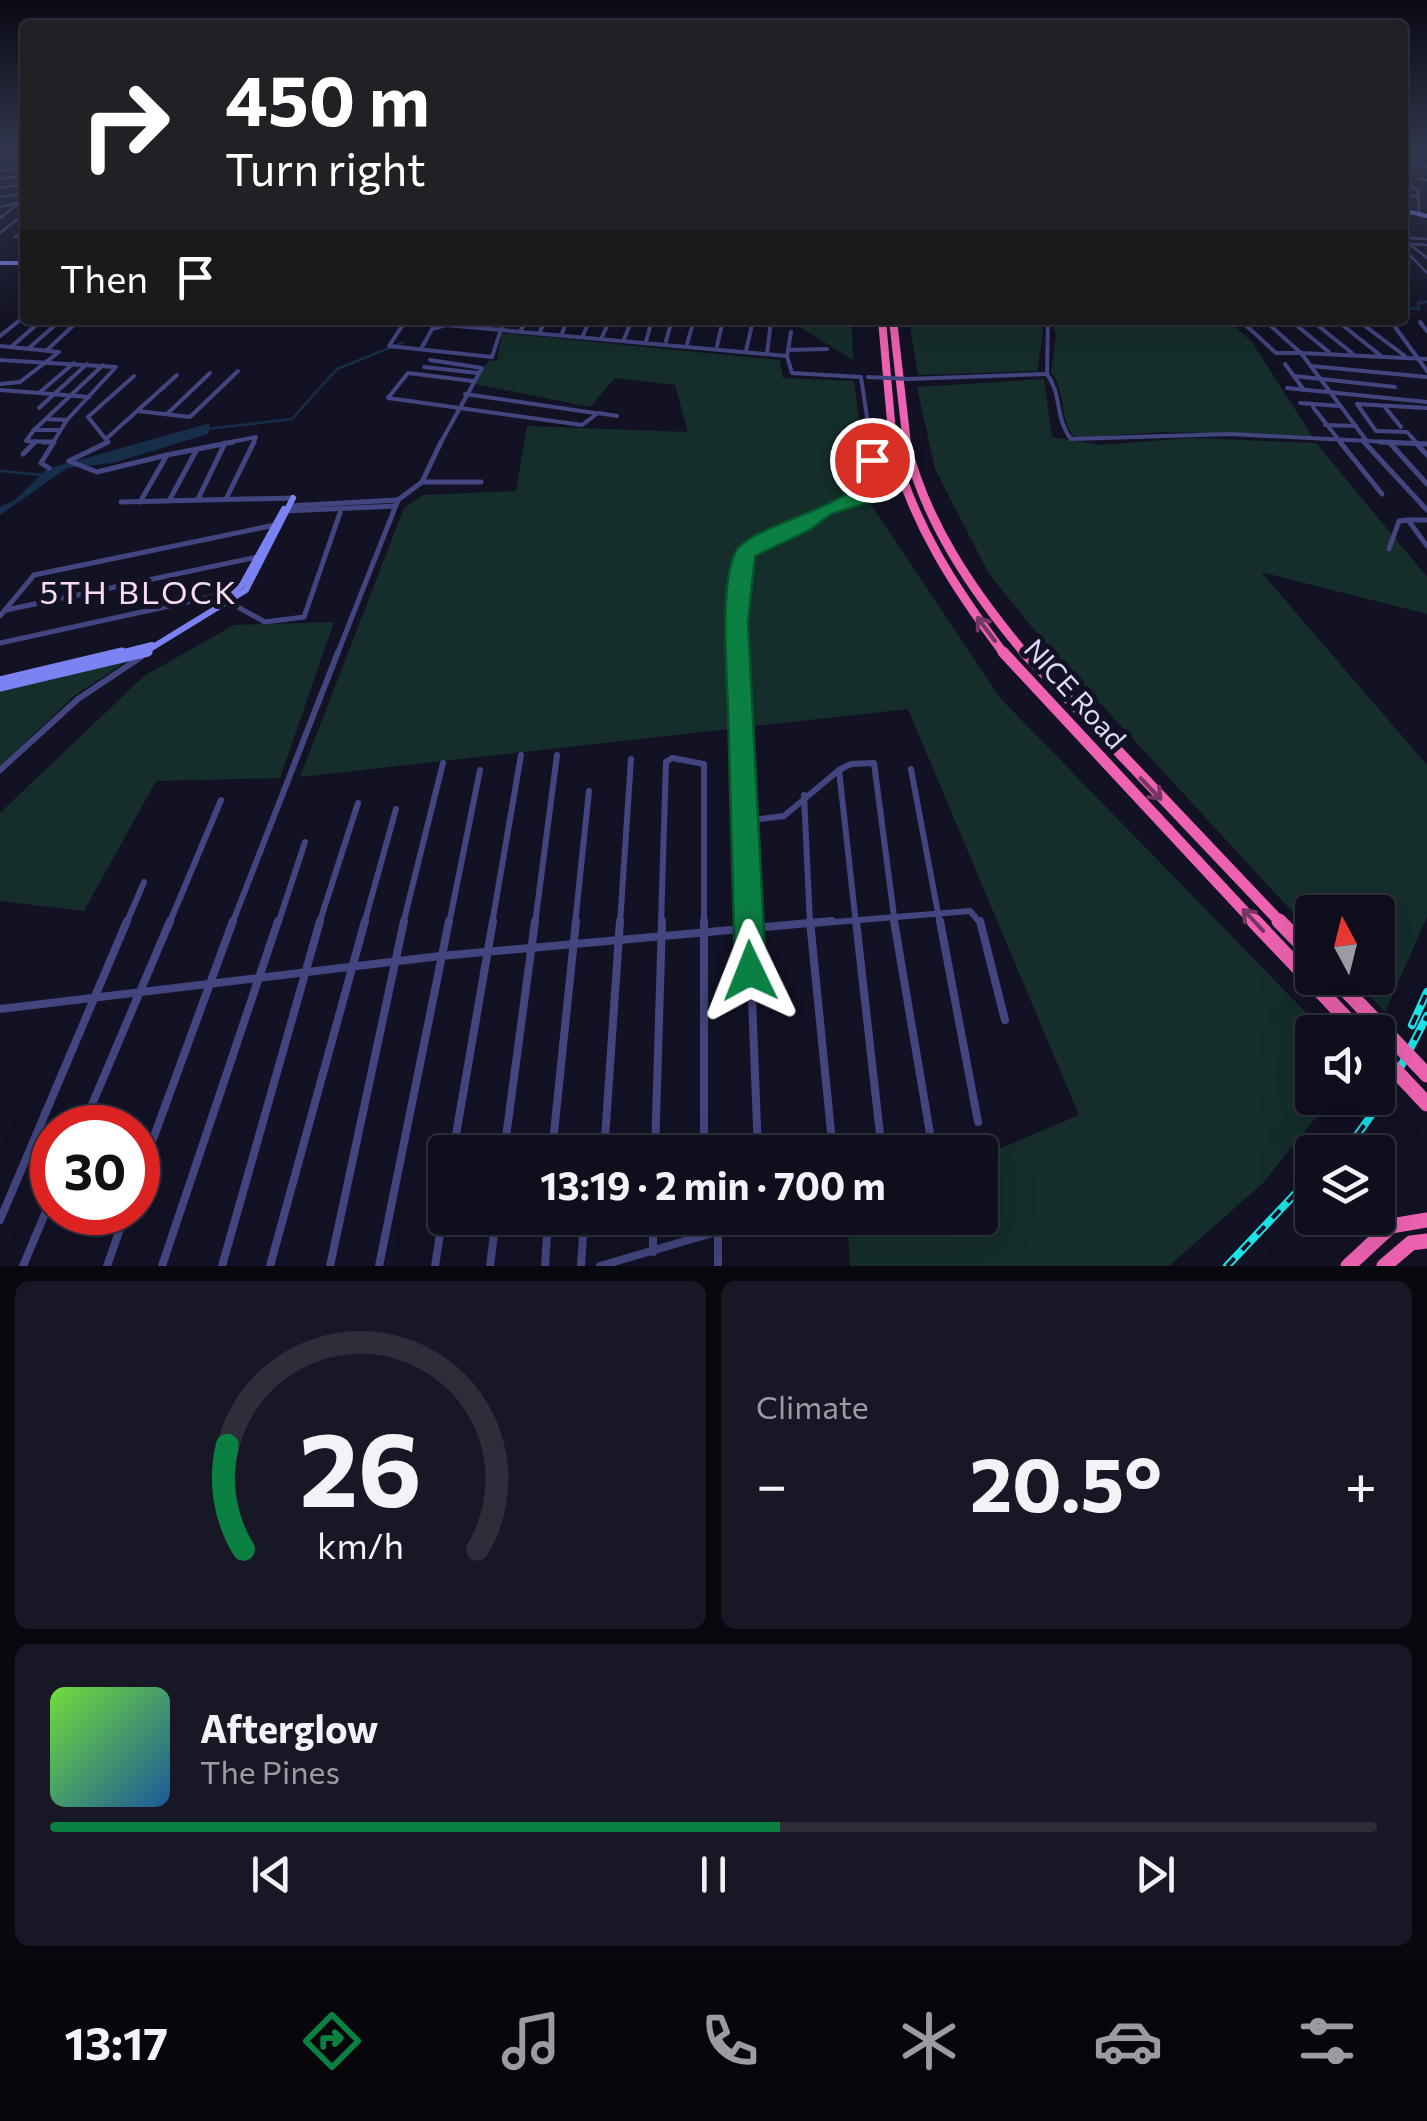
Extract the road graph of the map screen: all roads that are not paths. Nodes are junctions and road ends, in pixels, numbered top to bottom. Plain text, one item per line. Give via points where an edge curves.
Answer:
1 (20, 217) edge
2 (20, 232) edge
3 (0, 233) edge
4 (14, 237) dead end
5 (1410, 241) joint
6 (1427, 242) edge
7 (1408, 253) edge
8 (1427, 258) edge
9 (1427, 273) edge
10 (20, 320) edge
11 (1420, 322) dead end
12 (36, 325) edge
13 (55, 325) edge
14 (74, 325) edge
15 (403, 325) edge
16 (501, 325) edge
17 (524, 325) edge
18 (544, 325) edge
19 (566, 325) edge
20 (588, 325) edge
21 (608, 325) edge
22 (630, 325) edge
23 (651, 325) edge
24 (671, 325) edge
25 (693, 325) edge
26 (722, 325) edge
27 (752, 325) edge
28 (771, 325) edge
29 (882, 325) edge
30 (894, 325) edge
31 (1048, 325) edge
32 (1246, 325) edge
33 (1270, 325) edge
34 (1296, 325) edge
35 (1317, 325) edge
36 (1342, 325) edge
37 (1365, 325) edge
38 (1394, 325) edge
39 (498, 330) junction
40 (521, 330) junction
41 (1427, 331) edge
42 (540, 332) junction
43 (791, 332) dead end
44 (562, 333) junction
45 (583, 335) junction
46 (0, 336) edge
47 (602, 337) junction
48 (624, 339) junction
49 (646, 341) junction
50 (666, 342) junction
51 (687, 344) junction
52 (0, 346) edge
53 (11, 347) junction
54 (28, 348) junction
55 (717, 348) junction
56 (827, 348) dead end
57 (421, 349) junction
58 (47, 350) junction
59 (746, 350) junction
60 (1300, 352) junction
61 (788, 353) junction
62 (767, 354) junction
63 (1331, 354) junction
64 (1354, 355) junction
65 (1382, 356) junction
66 (1408, 358) junction
67 (1418, 358) junction
68 (1427, 359) edge
69 (430, 360) dead end
70 (2, 362) edge
71 (74, 363) junction
72 (48, 364) junction
73 (87, 364) junction
74 (451, 364) junction
75 (1285, 364) dead end
76 (103, 365) junction
77 (1310, 366) junction
78 (424, 367) dead end
79 (238, 371) dead end
80 (443, 372) junction
81 (210, 373) dead end
82 (478, 374) junction
83 (1047, 374) junction
84 (1427, 374) edge
85 (178, 375) dead end
86 (134, 376) dead end
87 (860, 376) junction
88 (1294, 376) junction
89 (1320, 378) junction
90 (473, 381) junction
91 (0, 387) edge
92 (1395, 387) dead end
93 (1287, 388) dead end
94 (1304, 390) junction
95 (1330, 392) junction
96 (39, 393) junction
97 (53, 394) junction
98 (464, 394) junction
99 (70, 396) junction
100 (89, 397) junction
101 (504, 400) junction
102 (1300, 403) dead end
103 (1313, 406) dead end
104 (1340, 406) junction
105 (1384, 406) junction
106 (1427, 407) edge
107 (39, 408) dead end
108 (456, 409) junction
109 (138, 411) junction
110 (598, 413) junction
111 (167, 414) junction
112 (494, 414) junction
113 (617, 416) dead end
114 (46, 419) junction
115 (67, 420) junction
116 (1325, 425) junction
117 (1356, 426) junction
118 (1402, 427) dead end
119 (34, 430) junction
120 (60, 430) junction
121 (1334, 439) junction
122 (106, 440) junction
123 (1364, 440) junction
124 (35, 442) junction
125 (53, 442) junction
126 (1389, 442) junction
127 (226, 443) junction
128 (1416, 443) junction
129 (1427, 444) edge
130 (196, 449) junction
131 (23, 454) dead end
132 (167, 455) junction
133 (1427, 455) edge
134 (872, 460) junction
135 (898, 467) junction
136 (49, 468) dead end
137 (422, 482) junction
138 (482, 482) dead end
139 (1427, 484) edge
140 (1382, 494) dead end
141 (197, 500) junction
142 (226, 500) junction
143 (169, 501) junction
144 (120, 502) dead end
145 (140, 502) junction
146 (397, 503) junction
147 (288, 506) junction
148 (1427, 510) edge
149 (340, 513) dead end
150 (1408, 520) junction
151 (1427, 520) edge
152 (275, 525) junction
153 (1427, 546) edge
154 (1389, 549) dead end
155 (257, 556) junction
156 (246, 590) junction
157 (234, 592) junction
158 (228, 601) junction
159 (2, 613) edge
160 (0, 643) edge
161 (148, 650) junction
162 (0, 684) edge
163 (522, 754) dead end
164 (557, 754) dead end
165 (631, 759) dead end
166 (444, 763) dead end
167 (911, 769) dead end
168 (0, 770) edge
169 (480, 770) dead end
170 (839, 770) junction
171 (589, 790) dead end
172 (804, 795) junction
173 (221, 800) dead end
174 (358, 803) dead end
175 (396, 810) dead end
176 (746, 822) junction
177 (305, 842) dead end
178 (144, 882) dead end
179 (936, 911) junction
180 (893, 914) junction
181 (852, 919) junction
182 (810, 924) junction
183 (749, 931) junction
184 (702, 936) junction
185 (1295, 937) edge
186 (659, 938) junction
187 (616, 942) junction
188 (572, 944) junction
189 (528, 948) junction
190 (484, 952) junction
191 (440, 956) junction
192 (394, 962) junction
193 (354, 966) junction
194 (303, 973) junction
195 (258, 978) junction
196 (208, 984) junction
197 (138, 994) junction
198 (1350, 995) edge
199 (91, 1000) junction
200 (0, 1010) edge
201 (1343, 1015) edge
202 (1005, 1020) dead end
203 (1395, 1070) edge
204 (1427, 1074) edge
205 (1427, 1104) edge
206 (92, 1105) edge
207 (160, 1118) edge
208 (978, 1122) dead end
209 (456, 1135) edge
210 (506, 1135) edge
211 (554, 1135) edge
212 (605, 1135) edge
213 (655, 1135) edge
214 (704, 1135) edge
215 (757, 1135) edge
216 (832, 1135) edge
217 (880, 1135) edge
218 (931, 1135) edge
219 (0, 1220) edge
220 (1427, 1220) edge
221 (36, 1235) edge
222 (118, 1235) edge
223 (440, 1235) edge
224 (494, 1235) edge
225 (547, 1235) edge
226 (585, 1235) edge
227 (654, 1235) edge
228 (705, 1235) edge
229 (718, 1235) edge
230 (1427, 1241) edge
231 (653, 1252) junction
232 (23, 1266) edge
233 (107, 1266) edge
234 (162, 1266) edge
235 (222, 1266) edge
236 (270, 1266) edge
237 (330, 1266) edge
238 (379, 1266) edge
239 (435, 1266) edge
240 (490, 1266) edge
241 (545, 1266) edge
242 (581, 1266) edge
243 (600, 1266) edge
244 (718, 1266) edge
245 (1348, 1266) edge
246 (1384, 1266) edge

1 - 3 street
2 - 4 street
5 - 6 street
5 - 8 street
7 - 9 street
10 - 46 street
11 - 41 street
12 - 53 street
13 - 54 street
14 - 58 street
15 - 57 street via 389,346
16 - 39 street
17 - 40 street
18 - 42 street
19 - 44 street
20 - 45 street
21 - 47 street
22 - 48 street
23 - 49 street
24 - 50 street
25 - 51 street
26 - 55 street
27 - 59 street
28 - 62 street
29 - 135 highway, NICE Road via 886,409
30 -> 185 highway, NICE Road via 911,461 969,579 1045,678
31 - 83 street
32 - 60 street via 1276,352
33 - 60 street
34 - 63 street
35 - 64 street
36 - 65 street
37 - 66 street
38 - 67 street
39 - 40 street
39 - 57 street via 440,325
39 - 57 street via 492,357
40 - 42 street
42 - 44 street
43 - 61 street
44 - 45 street
45 - 47 street
47 - 48 street
48 - 49 street
49 - 50 street
50 - 51 street
51 - 55 street
52 - 53 street
53 - 54 street
54 - 58 street
55 - 59 street
56 - 61 street
58 - 72 street via 58,352
59 - 62 street
60 - 63 street
60 - 77 street
61 - 62 street
61 - 87 street via 789,372 795,374
63 - 64 street
64 - 65 street
65 - 66 street
66 - 67 street
67 - 68 street
67 - 84 street
69 - 74 street
70 - 72 street
71 - 72 street
71 - 73 street
71 - 96 street
72 - 91 street
73 - 76 street
73 - 97 street
74 - 80 street
74 - 82 street via 482,368
75 - 88 street
76 - 99 street
76 - 100 street via 116,367
77 - 84 street
77 - 89 street
78 - 80 street
79 - 111 street via 190,417
80 - 82 street
81 - 111 street
82 - 90 street
83 - 87 street, bridge
83 - 121 street via 1055,382 1058,422 1071,439
85 - 109 street
86 - 122 street via 88,417
87 - 134 street
88 - 89 street
88 - 94 street
89 - 92 street
89 - 95 street
90 - 98 street
90 - 108 street via 408,373 388,398
91 - 96 street
93 - 94 street
94 - 95 street
95 - 104 street
95 - 106 street
96 - 97 street
97 - 99 street
97 - 107 street
98 - 101 street
98 - 108 street
99 - 100 street
99 - 114 street
100 - 115 street
101 - 110 street
101 - 112 street
102 - 104 street
103 - 116 street
104 - 117 street
105 - 106 street
105 - 118 street
105 - 128 street via 1357,404 1376,431 1407,432
108 - 112 street
108 - 137 street
109 - 111 street
109 - 122 street
110 - 112 street via 585,426
110 - 113 street
114 - 115 street
114 - 119 street
115 - 120 street
116 - 117 street
116 - 121 street
117 - 123 street
119 - 120 street
119 - 124 street via 25,440
120 - 125 street
121 - 123 street
121 - 140 street
122 - 132 street via 69,461 97,472
123 - 126 street
123 - 148 street
124 - 125 street
124 - 131 street
125 - 136 street via 41,463
126 - 128 street
126 - 139 street
127 - 130 street
127 - 141 street
127 - 142 street via 256,437
128 - 129 street
128 - 133 street
130 - 132 street
130 - 143 street
132 - 145 street
134 - 135 street
134 - 176 street via 876,474 857,500 824,509 745,554 737,622
201 -> 135 highway, NICE Road via 1006,655 940,559
137 - 138 street
137 - 146 street
141 - 142 street
141 - 143 street
142 - 147 street
143 - 145 street
144 - 145 street
146 - 147 street
146 - 196 street
147 - 152 street
147 - 156 street
149 - 158 street via 304,618 265,622
150 - 151 street
150 - 153 street
150 - 154 street via 1399,521
152 - 155 street
152 - 159 street via 34,576
155 - 157 street
155 - 159 street
156 - 157 street
156 - 158 street
157 - 160 street
157 - 161 street
158 - 161 street
161 - 162 street
161 - 168 street via 78,699
163 - 190 street
164 - 189 street
165 - 187 street
166 - 192 street
167 - 179 street
169 - 191 street
170 - 172 street
170 - 180 street via 874,764
170 - 181 street
171 - 188 street
172 - 176 street via 784,816
172 - 182 street
173 - 197 street
174 - 194 street
175 - 193 street
176 - 183 street
177 - 195 street
178 - 199 street
179 - 180 street
179 - 202 street via 979,918
179 - 208 street
180 - 181 street
180 - 218 street
181 - 182 street
181 - 217 street
182 - 183 street
182 - 216 street
183 - 184 street
183 - 215 street
184 - 186 street
184 - 186 street via 704,764 672,758 666,762
184 - 214 street
186 - 187 street
186 - 213 street
187 - 188 street
187 - 212 street
188 - 189 street
188 - 211 street
189 - 190 street
189 - 210 street
190 - 191 street
190 - 209 street
191 - 192 street
191 - 238 street
192 - 193 street
192 - 237 street
193 - 194 street
193 - 236 street
194 - 195 street
194 - 235 street
195 - 196 street
195 - 234 street
196 - 197 street
196 - 207 street
197 - 199 street
197 - 206 street
198 - 204 highway, bridge
199 - 200 street
199 - 219 street
203 - 205 highway, bridge
220 - 245 highway via 1390,1226
221 - 232 street
222 - 233 street
223 - 239 street
224 - 240 street
225 - 241 street
226 - 242 street
227 - 231 street
228 - 231 street
229 - 244 street
230 - 246 highway via 1410,1243
231 - 243 street

